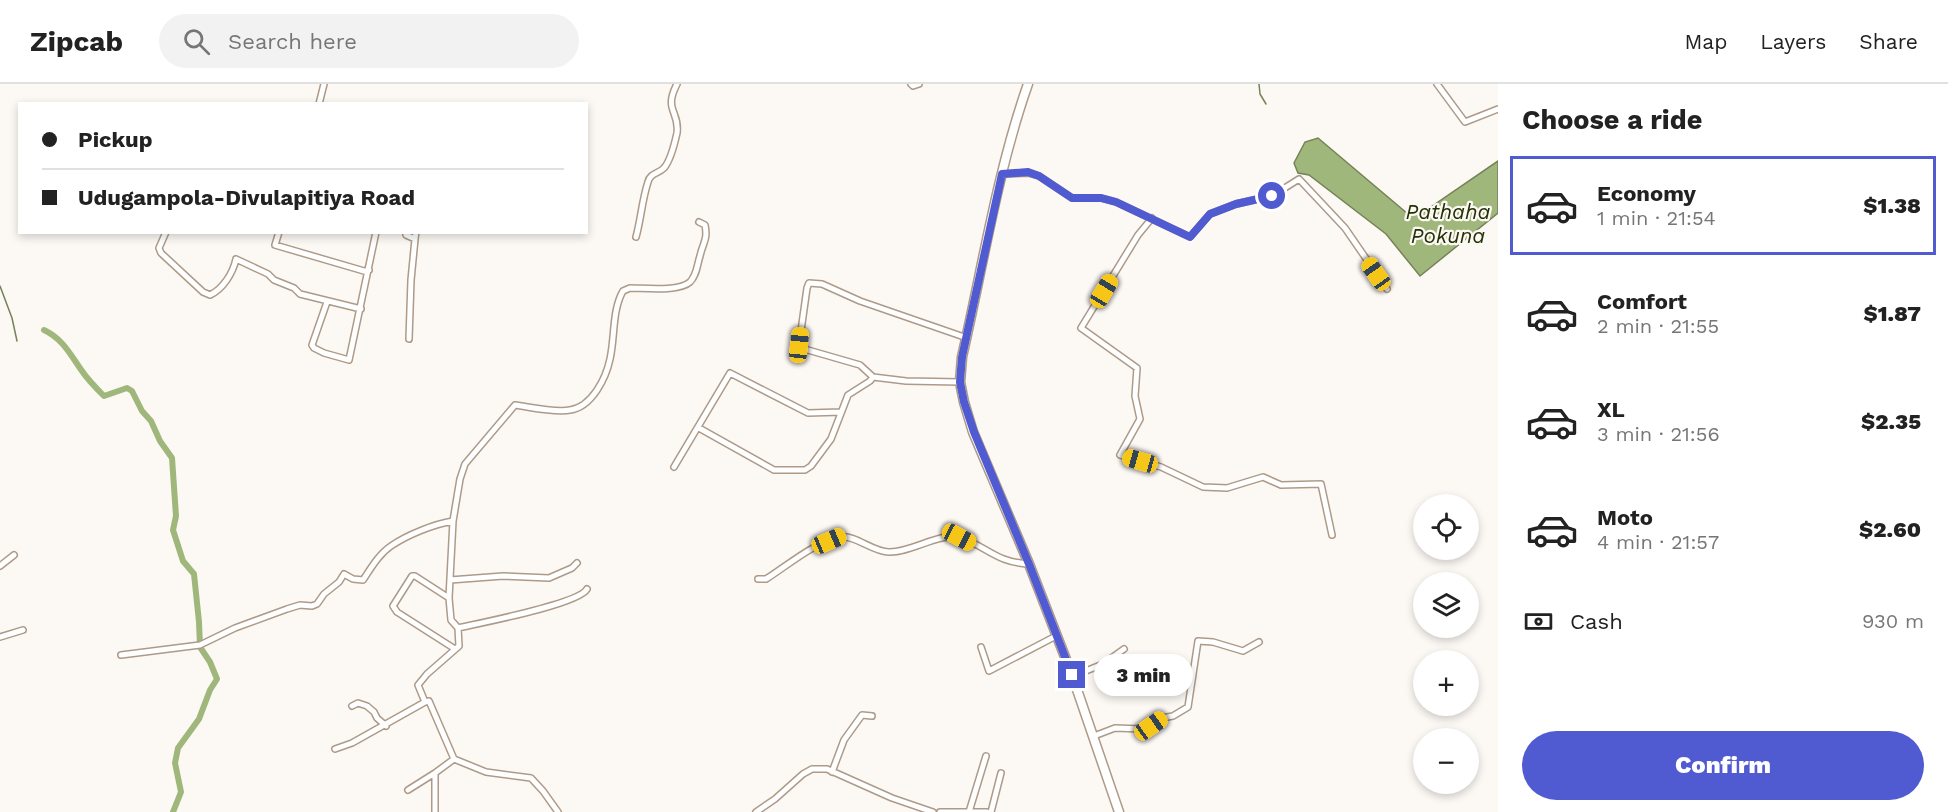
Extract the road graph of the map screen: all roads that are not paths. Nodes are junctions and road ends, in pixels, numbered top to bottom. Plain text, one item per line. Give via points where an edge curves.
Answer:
1 (324, 84) edge
2 (677, 84) edge
3 (911, 84) edge
4 (919, 84) edge
5 (1028, 84) edge
6 (1437, 84) edge
7 (320, 102) edge
8 (1498, 109) edge
9 (1002, 174) junction
10 (1152, 218) junction
11 (699, 222) dead end
12 (165, 234) edge
13 (278, 234) edge
14 (376, 234) edge
15 (406, 234) edge
16 (416, 234) edge
17 (636, 237) dead end
18 (415, 239) junction
19 (369, 270) junction
20 (1387, 289) dead end
21 (327, 302) junction
22 (361, 309) junction
23 (967, 338) junction
24 (409, 339) dead end
25 (873, 377) junction
26 (960, 382) junction
27 (841, 412) junction
28 (699, 428) junction
29 (674, 467) dead end
30 (453, 521) junction
31 (1332, 535) dead end
32 (14, 555) dead end
33 (577, 563) dead end
34 (1029, 564) junction
35 (0, 566) edge
36 (758, 579) dead end
37 (450, 580) junction
38 (587, 589) dead end
39 (449, 598) junction
40 (458, 628) junction
41 (23, 630) dead end
42 (1056, 636) junction
43 (0, 637) edge
44 (1259, 642) dead end
45 (981, 647) dead end
46 (455, 649) junction
47 (1124, 649) dead end
48 (121, 655) dead end
49 (1072, 675) junction
50 (425, 702) junction
51 (352, 706) dead end
52 (872, 716) dead end
53 (386, 726) junction
54 (1094, 736) junction
55 (335, 749) dead end
56 (986, 756) dead end
57 (454, 759) junction
58 (832, 772) junction
59 (435, 773) junction
60 (1001, 773) dead end
61 (408, 790) dead end
62 (435, 812) edge
63 (558, 812) edge
64 (756, 812) edge
65 (933, 812) edge
66 (940, 812) edge
67 (970, 812) edge
68 (986, 812) edge
69 (1119, 812) edge

1 - 7 street
2 - 17 street via 670,103 677,132 668,162 648,181
3 - 4 street
5 - 9 main road
6 - 8 street via 1465,122
9 - 10 street via 1028,172 1072,198 1101,198
9 - 23 main road
10 - 20 street via 1190,237 1210,214 1272,196 1299,179 1345,228
10 - 31 street via 1082,328 1137,368 1140,419 1120,455 1161,467 1203,487 1227,488 1263,477 1281,485 1321,484
11 - 30 street via 705,225 707,237 689,283 678,288 623,291 610,360 597,392 582,406 569,411 515,405 465,464
12 - 21 street via 159,248 161,253 210,295 231,273 236,259 300,294
13 - 19 street via 275,245
14 - 19 street
15 - 18 street
16 - 18 street
18 - 24 street
19 - 22 street
21 - 22 street
21 - 22 street via 312,345 349,360
23 - 25 street via 822,284 809,283 801,348 860,365
23 - 26 main road
25 - 26 street
25 - 27 street via 848,395
26 - 34 main road via 974,432
27 - 28 street via 808,414 730,373
27 - 28 street via 831,439 805,470 774,470
28 - 29 street
30 - 37 street
30 - 48 street via 390,546 363,580 344,574 317,604 287,609 200,645
32 - 35 street
33 - 37 street via 549,578
34 - 36 street via 1009,562 959,537 889,552 868,547 850,536 818,546 766,579
34 - 42 main road
37 - 39 street
38 - 40 street via 561,603
39 - 40 street via 452,620
39 - 46 street via 412,576 393,606
40 - 46 street via 459,646
41 - 43 street
42 - 45 street via 989,671
42 - 49 main road
44 - 54 street via 1243,651 1198,641 1188,707 1142,729 1115,728
46 - 50 street via 418,685
47 - 49 street via 1103,664
49 - 54 main road
50 - 53 street
50 - 57 street via 429,701
51 - 53 street via 367,706
52 - 58 street via 862,715 844,740
53 - 55 street
54 - 69 main road
56 - 67 street
57 - 59 street
57 - 63 street via 486,772 531,778
58 - 64 street via 812,769
58 - 65 street
59 - 61 street
59 - 62 street
60 - 68 street
66 - 67 street
67 - 68 street

